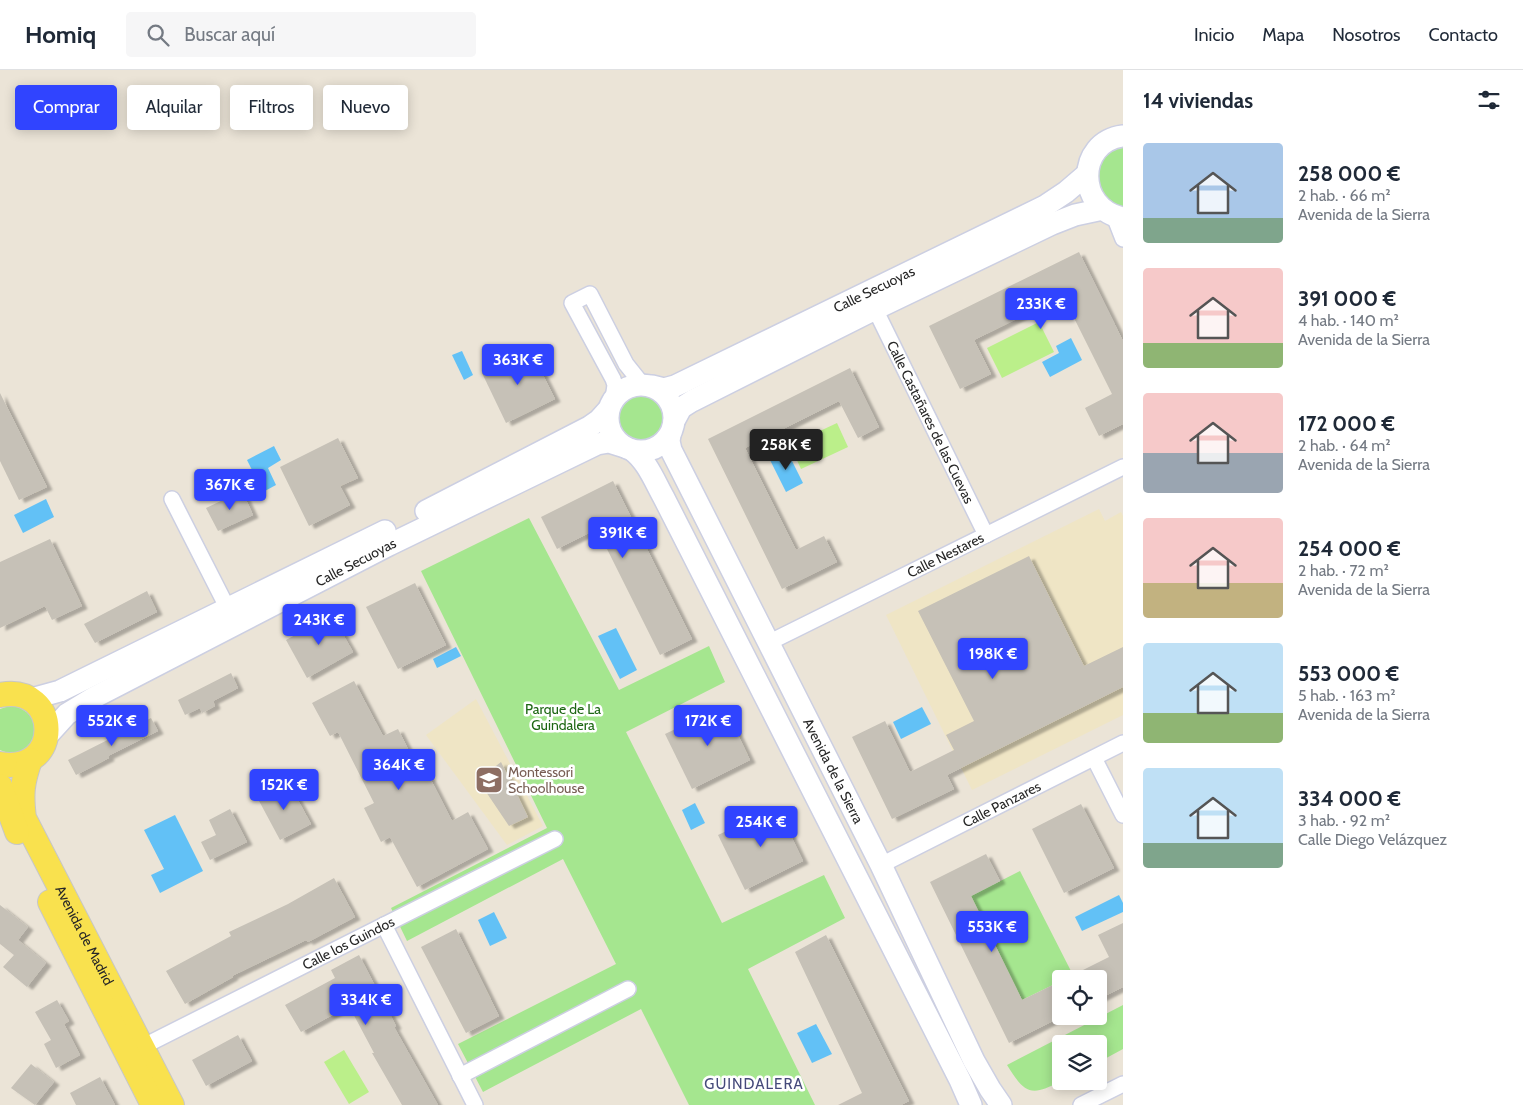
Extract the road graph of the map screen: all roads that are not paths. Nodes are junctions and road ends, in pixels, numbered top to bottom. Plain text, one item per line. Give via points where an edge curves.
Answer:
1 (1123, 136) edge
2 (1087, 174) junction
3 (1113, 214) edge
4 (1123, 239) edge
5 (874, 309) junction
6 (647, 385) junction
7 (610, 405) junction
8 (672, 428) junction
9 (629, 449) junction
10 (1123, 467) edge
11 (172, 499) dead end
12 (986, 535) junction
13 (228, 609) junction
14 (768, 643) junction
15 (0, 695) edge
16 (31, 699) junction
17 (47, 736) junction
18 (1123, 743) edge
19 (1094, 758) junction
20 (30, 760) junction
21 (0, 764) edge
22 (0, 786) edge
23 (1123, 815) edge
24 (555, 839) dead end
25 (881, 865) junction
26 (384, 926) junction
27 (628, 989) dead end
28 (142, 1047) junction
29 (460, 1076) junction
30 (1123, 1084) edge
31 (153, 1105) edge
32 (172, 1105) edge
33 (475, 1105) edge
34 (971, 1105) edge
35 (1002, 1105) edge
36 (1081, 1105) edge

1 - 2 main road via 1106,142 1097,150
2 - 3 main road via 1088,187 1094,199
2 - 6 main road, Calle Secuoyas via 1045,206 768,342 675,386 664,389
3 - 4 street
3 - 5 main road, Calle Secuoyas via 1080,213 1052,224
5 - 8 main road, Calle Secuoyas via 692,401 681,408
5 - 12 street, Calle Castañares de las Cuevas
6 - 7 main road via 631,386 621,391
6 - 7 street via 630,370 590,294 572,303 613,379 615,385
6 - 8 main road via 670,400 674,410
7 - 9 main road via 610,432 616,441
7 - 13 main road, Calle Secuoyas via 589,427
8 - 9 main road via 663,443 654,449 643,452
8 - 14 main road, Avenida de la Sierra via 671,450
9 - 17 main road, Calle Secuoyas via 609,442 596,444 389,545 95,697 67,714
9 - 34 main road, Avenida de la Sierra via 639,455 660,490
10 - 12 street, Calle Nestares
11 - 13 street
12 - 14 street, Calle Nestares
13 - 16 main road, Calle Secuoyas via 60,690
14 - 25 main road, Avenida de la Sierra
15 - 16 main road via 21,694
16 - 17 main road via 44,715
17 - 20 main road via 38,754
18 - 19 street, Calle Panzares
19 - 23 street
19 - 25 street, Calle Panzares
20 - 21 main road via 10,766
20 - 28 main road, Avenida de Madrid via 21,797 24,818
22 - 31 main road, Avenida de Madrid via 14,827 66,937
24 - 26 street, Calle los Guindos
25 - 35 main road, Avenida de la Sierra via 974,1061
26 - 28 street, Calle los Guindos
26 - 29 street
27 - 29 street
28 - 32 main road, Avenida de Madrid
29 - 33 street
30 - 36 street

